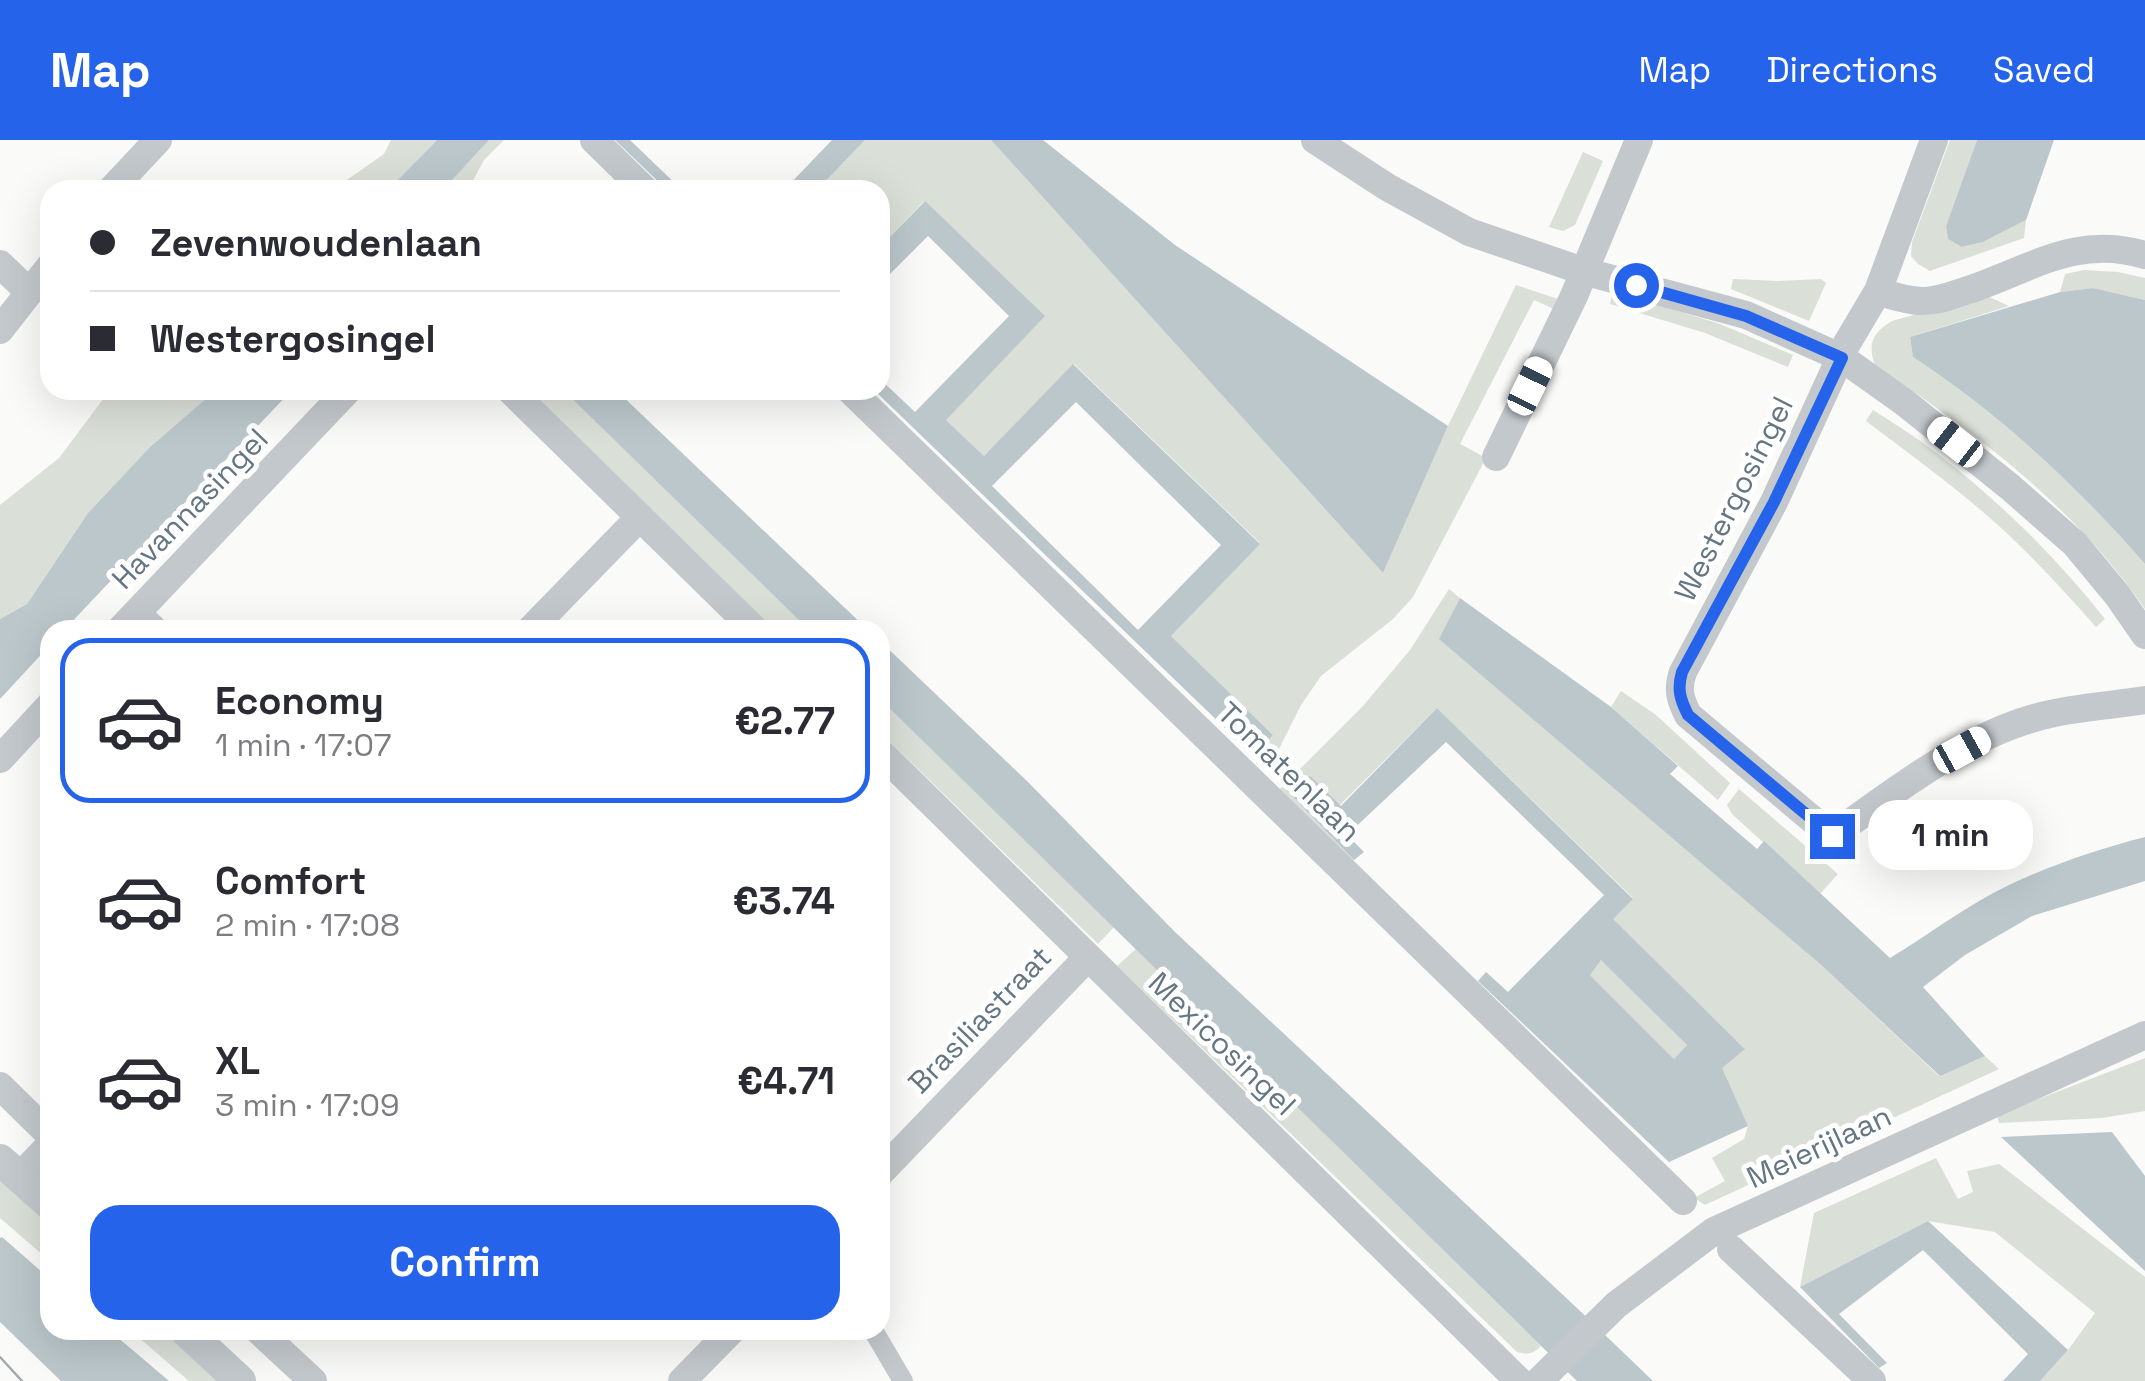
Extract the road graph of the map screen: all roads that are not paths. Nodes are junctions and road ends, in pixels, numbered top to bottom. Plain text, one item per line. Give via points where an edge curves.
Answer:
1 (158, 140) edge
2 (594, 140) edge
3 (1315, 140) edge
4 (1638, 140) edge
5 (1934, 140) edge
6 (120, 180) edge
7 (635, 180) edge
8 (2145, 256) edge
9 (0, 264) edge
10 (1583, 271) junction
11 (40, 278) edge
12 (29, 292) junction
13 (1878, 292) junction
14 (0, 330) edge
15 (1842, 358) junction
16 (338, 400) edge
17 (520, 400) edge
18 (860, 400) edge
19 (1496, 457) dead end
20 (640, 517) junction
21 (129, 620) edge
22 (540, 620) edge
23 (745, 620) edge
24 (2145, 635) edge
25 (2145, 700) edge
26 (40, 717) edge
27 (0, 759) edge
28 (890, 762) edge
29 (1087, 958) junction
30 (2145, 1036) edge
31 (0, 1086) edge
32 (40, 1126) edge
33 (40, 1151) edge
34 (890, 1163) edge
35 (10, 1168) edge
36 (40, 1195) edge
37 (1683, 1201) dead end
38 (1731, 1249) dead end
39 (196, 1340) edge
40 (269, 1340) edge
41 (722, 1340) edge
42 (879, 1340) edge
43 (1546, 1374) edge
44 (240, 1381) edge
45 (313, 1381) edge
46 (682, 1381) edge
47 (903, 1381) edge
48 (1519, 1381) edge
49 (1872, 1381) edge

1 - 6 street
2 - 7 street
3 - 10 street via 1469,232
4 - 10 street
5 - 13 street, Westergosingel
8 - 13 street via 2090,248 1938,300
9 - 12 street
10 - 15 street via 1746,316
10 - 19 street
11 - 12 street
12 - 14 street
13 - 15 street, Westergosingel
15 - 24 street via 2075,544
15 - 25 street, Westergosingel via 1682,672 1680,700 1688,715 1832,836 1905,782 1981,740 2030,719
16 - 21 street, Havannasingel
17 - 20 street
18 - 37 street, Tomatenlaan
20 - 22 street
20 - 23 street
26 - 27 street
28 - 29 street, Mexicosingel
29 - 34 street, Brasiliastraat
29 - 48 street, Mexicosingel
30 - 43 street, Meierijlaan via 1714,1231 1616,1305
31 - 32 street
33 - 35 street
35 - 36 street
38 - 49 street
39 - 44 street
40 - 45 street
41 - 46 street
42 - 47 street

